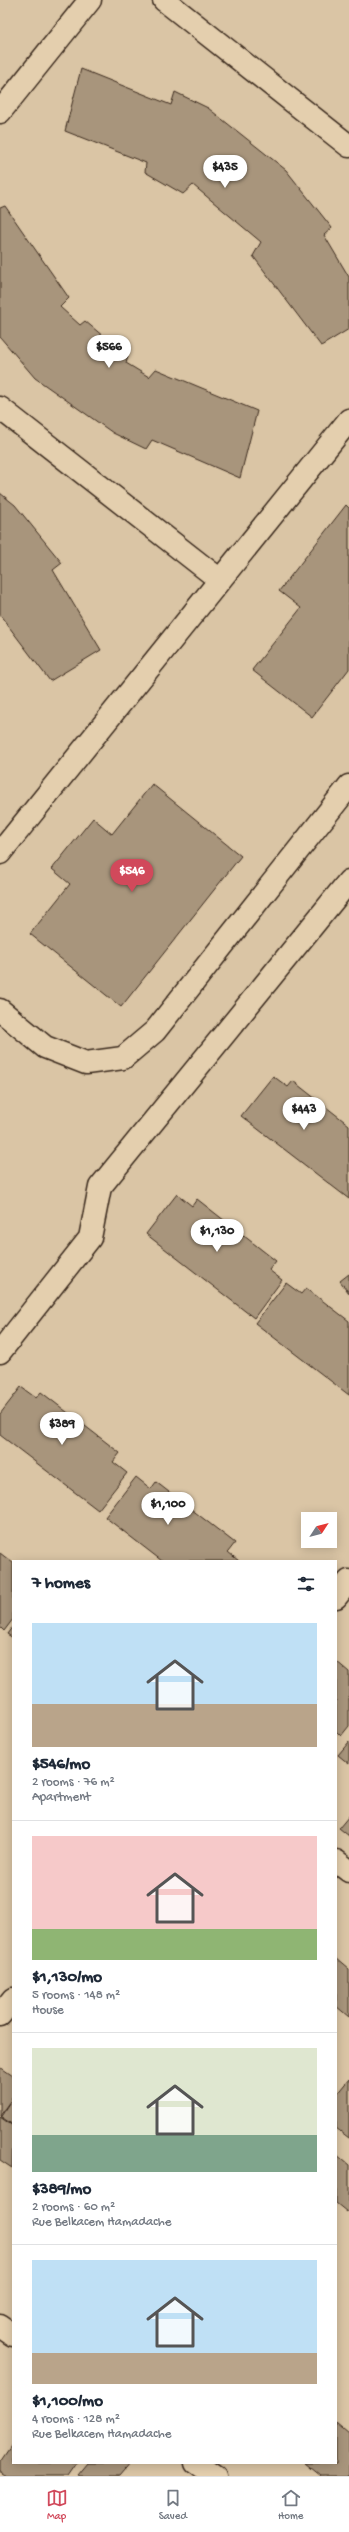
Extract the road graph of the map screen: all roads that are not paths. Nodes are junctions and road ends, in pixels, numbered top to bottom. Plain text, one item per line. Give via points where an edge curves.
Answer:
1 (90, 0) edge
2 (164, 0) edge
3 (0, 112) edge
4 (349, 146) edge
5 (0, 408) edge
6 (349, 420) edge
7 (220, 580) junction
8 (349, 786) edge
9 (0, 853) edge
10 (349, 881) edge
11 (0, 1010) edge
12 (0, 1352) edge
13 (349, 1581) edge
14 (337, 1596) edge
15 (337, 1862) edge
16 (349, 1871) edge
17 (12, 2000) edge
18 (0, 2014) edge
19 (0, 2326) edge
20 (12, 2334) edge
21 (197, 2464) edge
22 (215, 2476) edge

1 - 3 street
2 - 4 street
5 - 7 street
6 - 7 street
7 - 9 street
8 - 11 street via 155,1031 123,1058 86,1063 45,1047
10 - 12 street via 100,1187 90,1238
13 - 14 street
15 - 16 street
17 - 18 street
19 - 20 street
21 - 22 street

